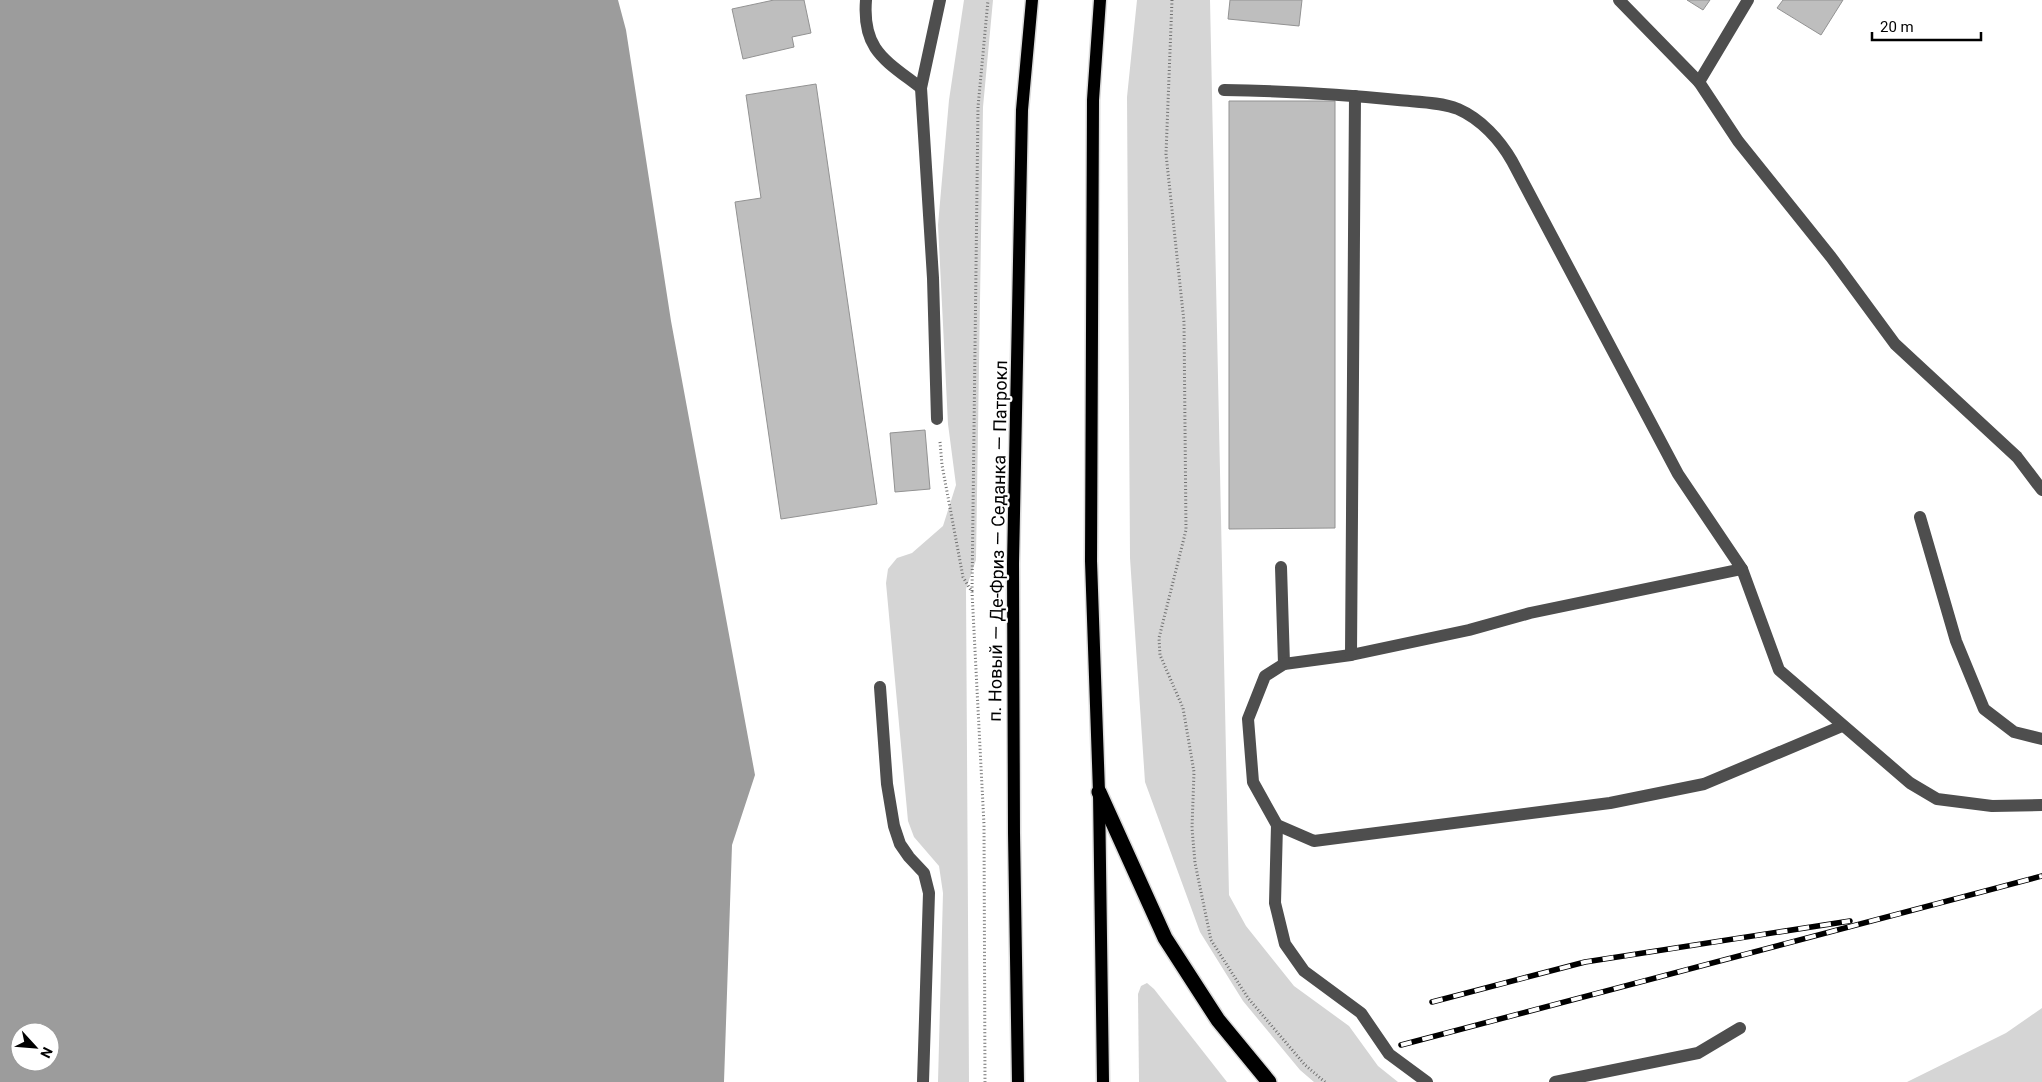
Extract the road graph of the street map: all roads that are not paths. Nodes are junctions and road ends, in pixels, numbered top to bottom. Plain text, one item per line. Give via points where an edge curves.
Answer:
1 (866, 0) edge
2 (940, 0) edge
3 (1032, 0) edge
4 (1100, 0) edge
5 (1619, 0) edge
6 (1748, 0) edge
7 (1699, 82) junction
8 (921, 88) junction
9 (1224, 90) dead end
10 (1355, 96) junction
11 (937, 419) road end
12 (2042, 490) edge
13 (1920, 517) dead end
14 (1282, 567) dead end
15 (1742, 569) junction
16 (1351, 654) junction
17 (1284, 664) junction
18 (880, 687) dead end
19 (1842, 726) junction
20 (2042, 739) edge
21 (1099, 792) junction
22 (2042, 805) edge
23 (1277, 825) junction
24 (1740, 1028) dead end
25 (923, 1082) edge
26 (1018, 1082) edge
27 (1103, 1082) edge
28 (1270, 1082) edge
29 (1427, 1082) edge
30 (1554, 1082) edge

1 - 8 lane via 864,19 869,38 881,56
2 - 8 lane
3 - 26 main road, п. Новый — Де-Фриз — Седанка — Патрокл via 1022,110 1013,564
4 - 21 main road via 1093,100 1091,522
5 - 7 lane
6 - 7 lane
7 - 12 lane via 1738,141 1831,257 1895,344 2017,457
8 - 11 lane via 933,278
9 - 10 lane
10 - 15 lane via 1458,109 1500,141 1678,474
10 - 16 lane
13 - 20 lane via 1956,641 1984,710 2014,732
14 - 17 lane
15 - 16 lane
15 - 19 lane via 1779,670
16 - 17 lane
17 - 23 lane via 1265,676 1248,719 1253,782
18 - 25 lane via 887,784 894,826 900,844 924,873 928,893
19 - 22 lane via 1910,784 1938,799 1992,806
19 - 23 lane via 1704,784 1610,803 1314,841
21 - 27 main road
21 - 28 highway via 1165,938 1218,1020
23 - 29 lane via 1274,903 1285,944 1304,971 1361,1013 1388,1054
24 - 30 lane via 1698,1053

